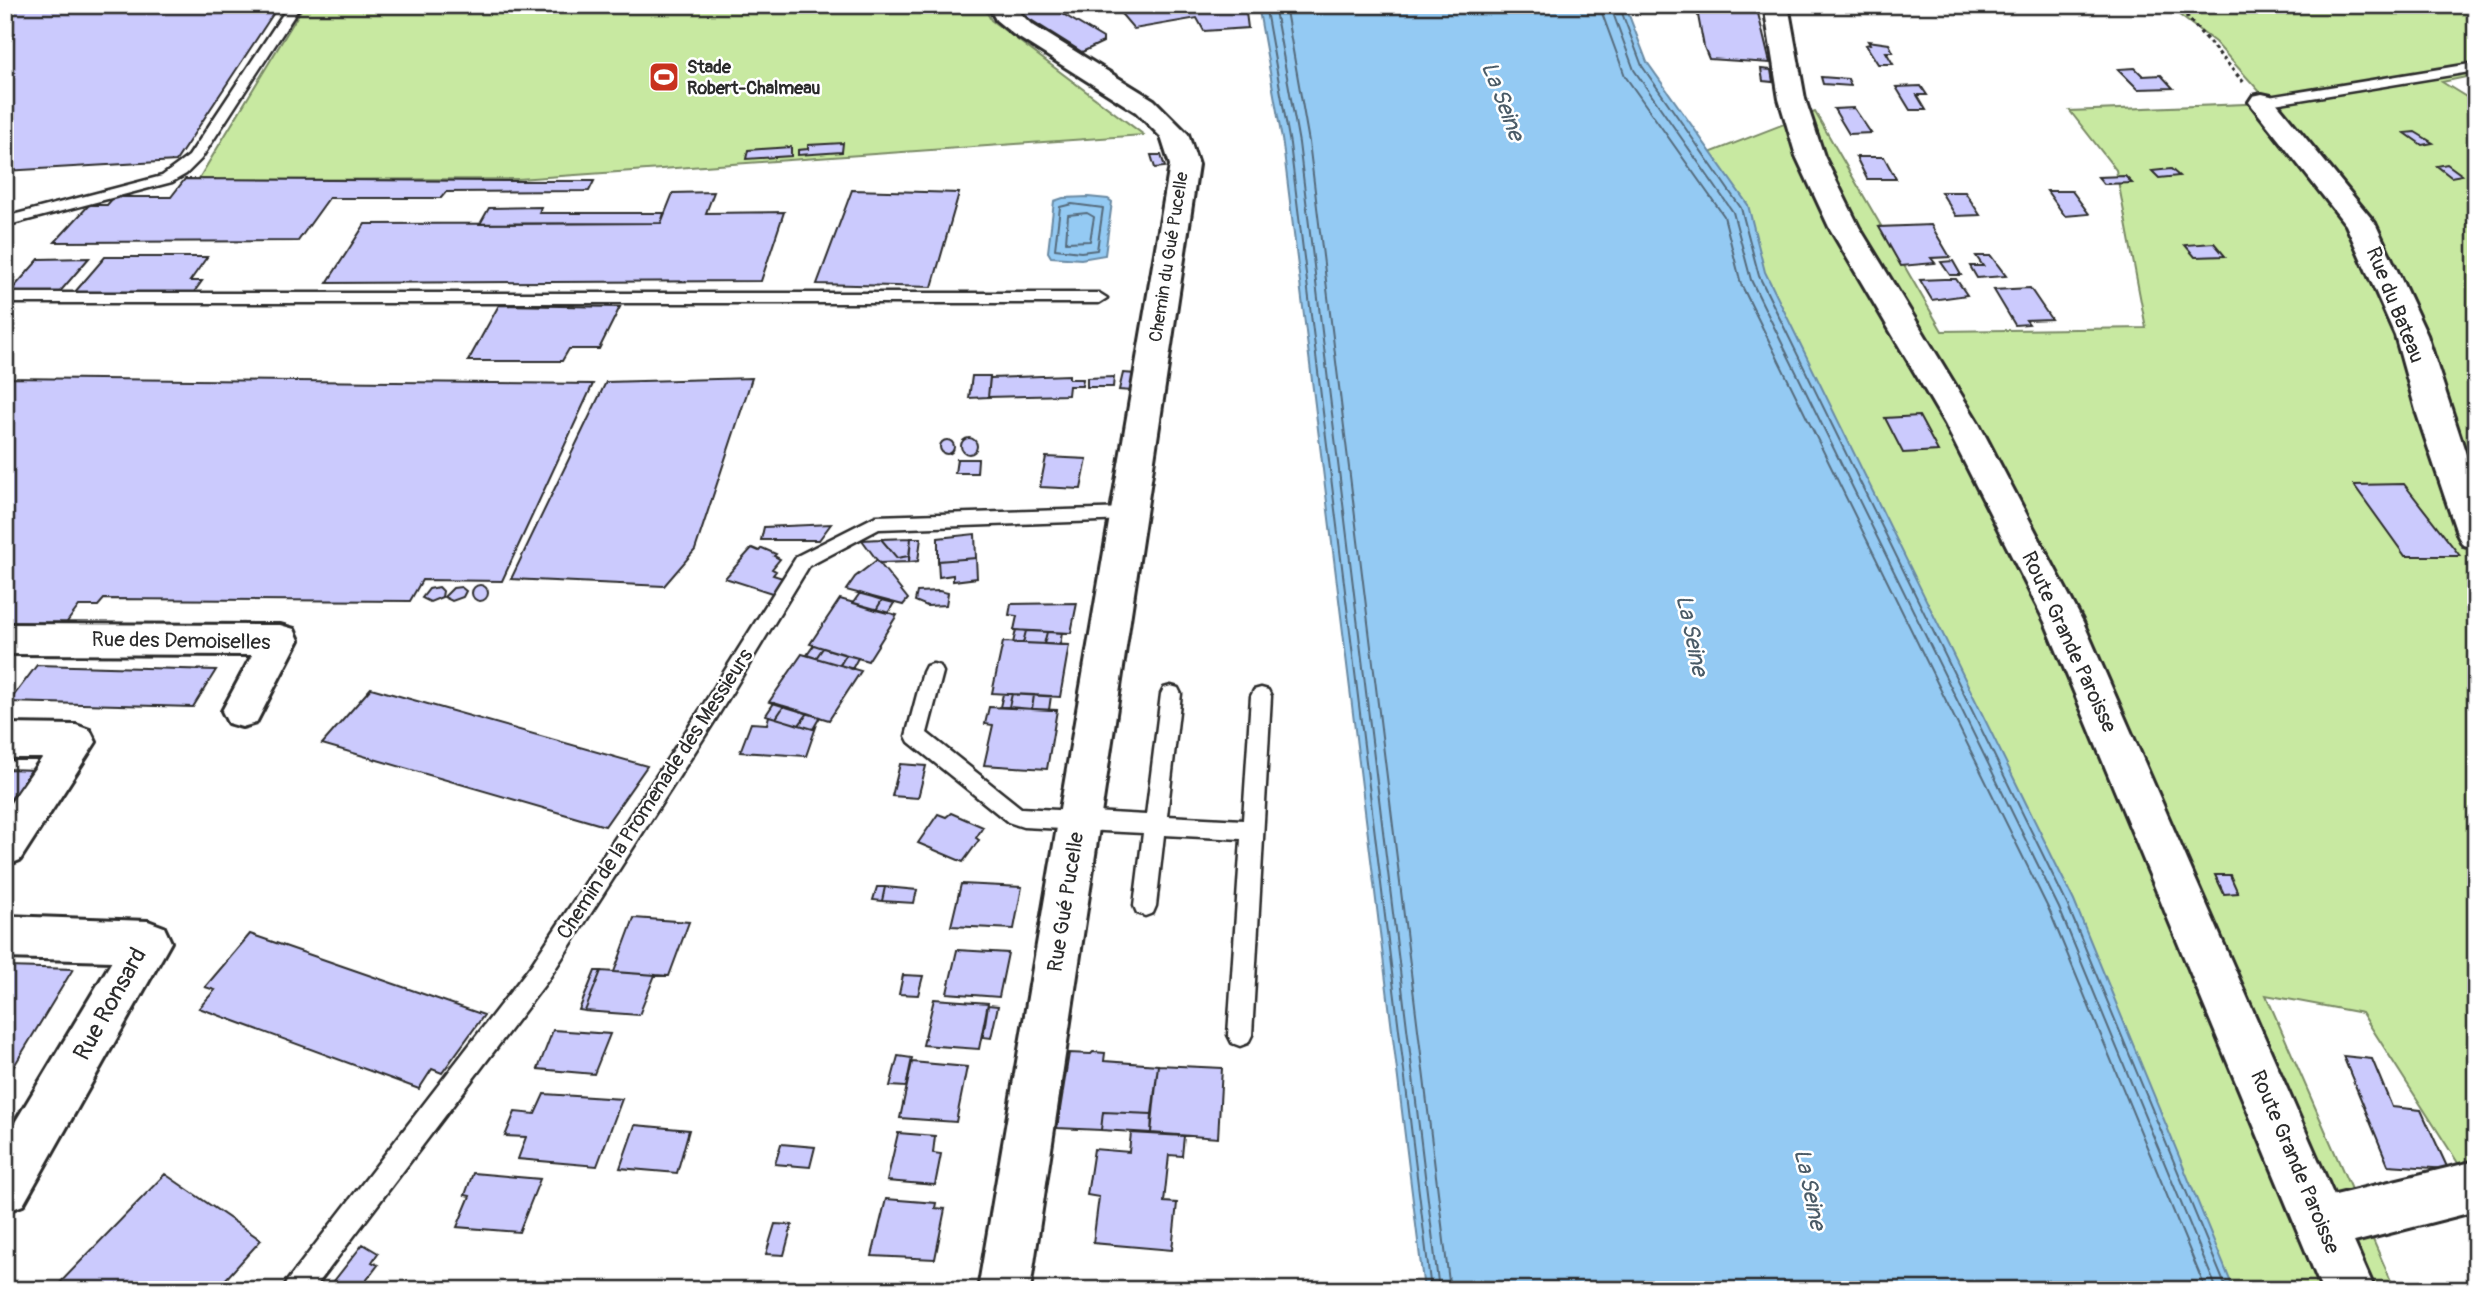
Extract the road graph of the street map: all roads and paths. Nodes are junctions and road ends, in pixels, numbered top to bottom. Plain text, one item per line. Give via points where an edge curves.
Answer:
1 (295, 5) edge
2 (1000, 5) edge
3 (1776, 5) edge
4 (2177, 5) edge
5 (2476, 67) edge
6 (2262, 102) junction
7 (5, 222) edge
8 (5, 298) edge
9 (1099, 298) dead end
10 (1129, 514) junction
11 (2476, 536) edge
12 (5, 639) edge
13 (933, 672) dead end
14 (1171, 694) dead end
15 (1261, 696) dead end
16 (242, 711) dead end
17 (5, 741) edge
18 (1079, 822) junction
19 (1154, 825) junction
20 (1252, 830) junction
21 (5, 847) edge
22 (1145, 906) dead end
23 (5, 937) edge
24 (1240, 1035) dead end
25 (2476, 1186) edge
26 (5, 1187) edge
27 (2323, 1224) junction
28 (296, 1290) edge
29 (1004, 1290) edge
30 (2349, 1290) edge

1 - 7 lane via 194,159 181,171 167,179
2 - 10 street, Chemin du Gué Pucelle via 1022,29 1145,106 1174,134 1184,165
3 - 27 street, Route Grande Paroisse via 1792,99 1810,156 1844,227 1962,425 2064,622
4 - 6 path
5 - 6 lane
6 - 11 street, Rue du Bateau via 2360,223 2411,335
8 - 9 lane
10 - 18 street, Rue Gué Pucelle
10 - 28 lane, Chemin de la Promenade des Messieurs via 876,523 803,561 540,972
12 - 16 street, Rue des Demoiselles via 280,640
13 - 18 lane via 916,736 1015,816
14 - 19 lane
15 - 20 lane
17 - 21 street via 76,742
18 - 19 lane
18 - 29 street, Rue Gué Pucelle
19 - 20 lane
19 - 22 lane
20 - 24 lane
23 - 26 street, Rue Ronsard via 148,942
25 - 27 street
27 - 30 street, Route Grande Paroisse

